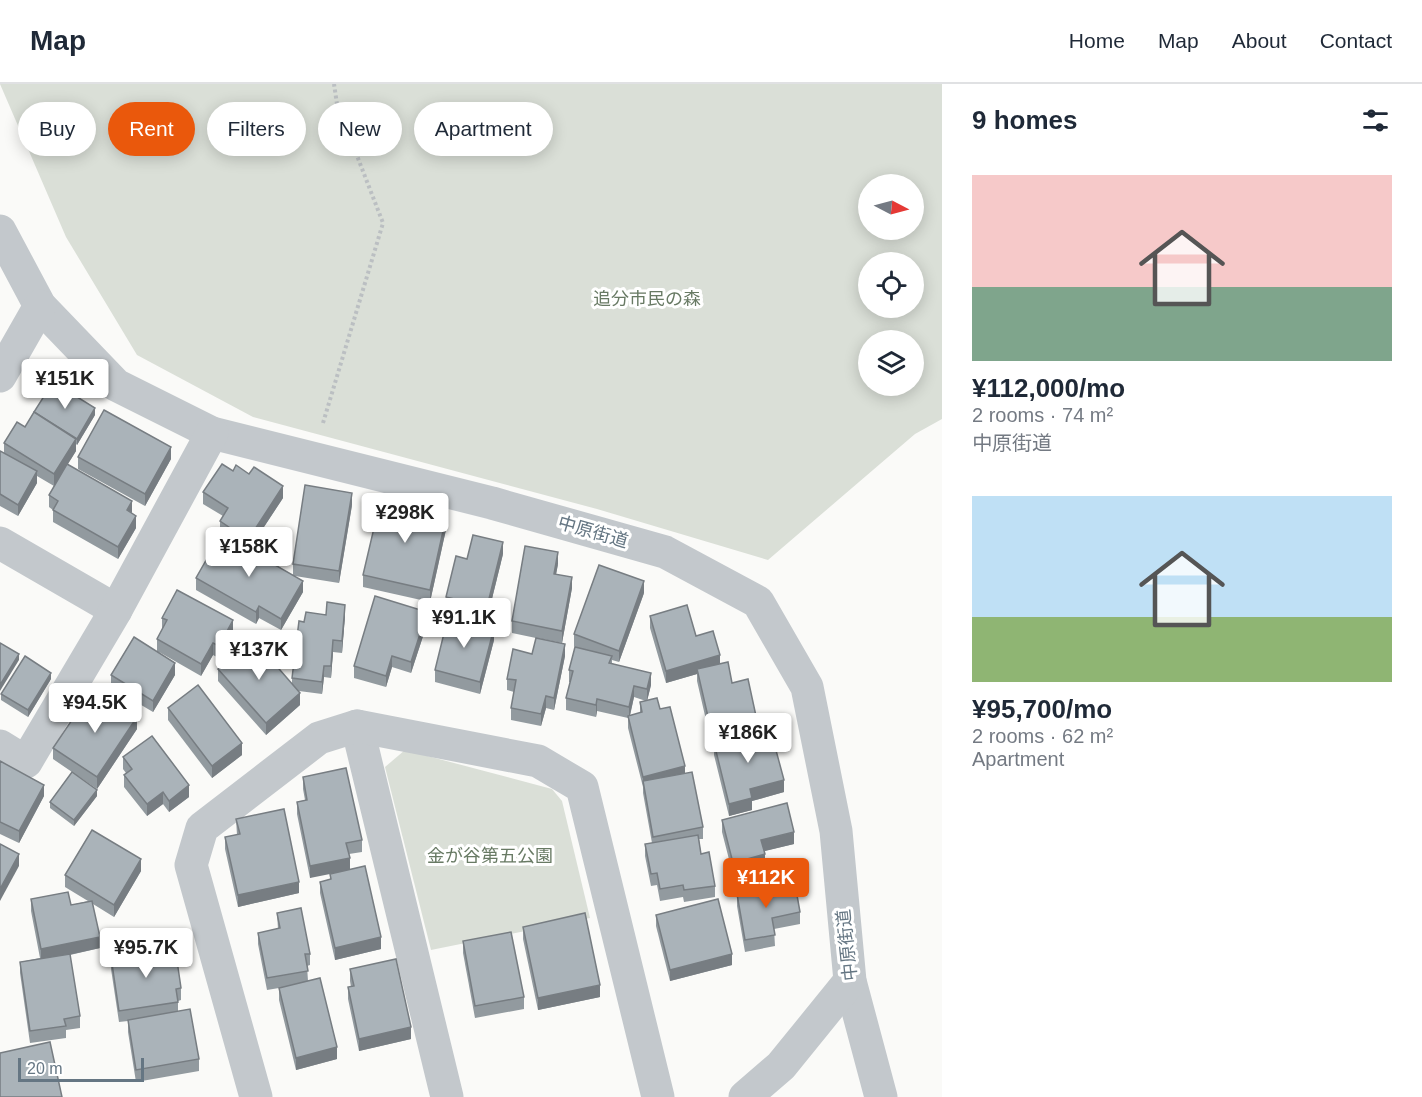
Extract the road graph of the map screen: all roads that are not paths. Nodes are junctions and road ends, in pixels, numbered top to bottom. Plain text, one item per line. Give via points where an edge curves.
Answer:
1 (0, 231) edge
2 (40, 306) junction
3 (0, 376) edge
4 (212, 433) junction
5 (0, 543) edge
6 (116, 610) junction
7 (357, 726) junction
8 (0, 746) edge
9 (850, 981) junction
10 (256, 1097) edge
11 (447, 1097) edge
12 (658, 1097) edge
13 (745, 1097) edge
14 (881, 1097) edge

1 - 2 street, 中原街道
2 - 3 street
2 - 4 street, 中原街道 via 116,385
4 - 6 street
4 - 9 street, 中原街道 via 492,503 665,552 758,602 807,687 836,831
5 - 6 street
6 - 8 street via 26,762
7 - 10 street via 319,738 202,828 191,865
7 - 11 street
7 - 12 street via 538,761 582,787
9 - 13 street via 782,1066
9 - 14 street, 中原街道

